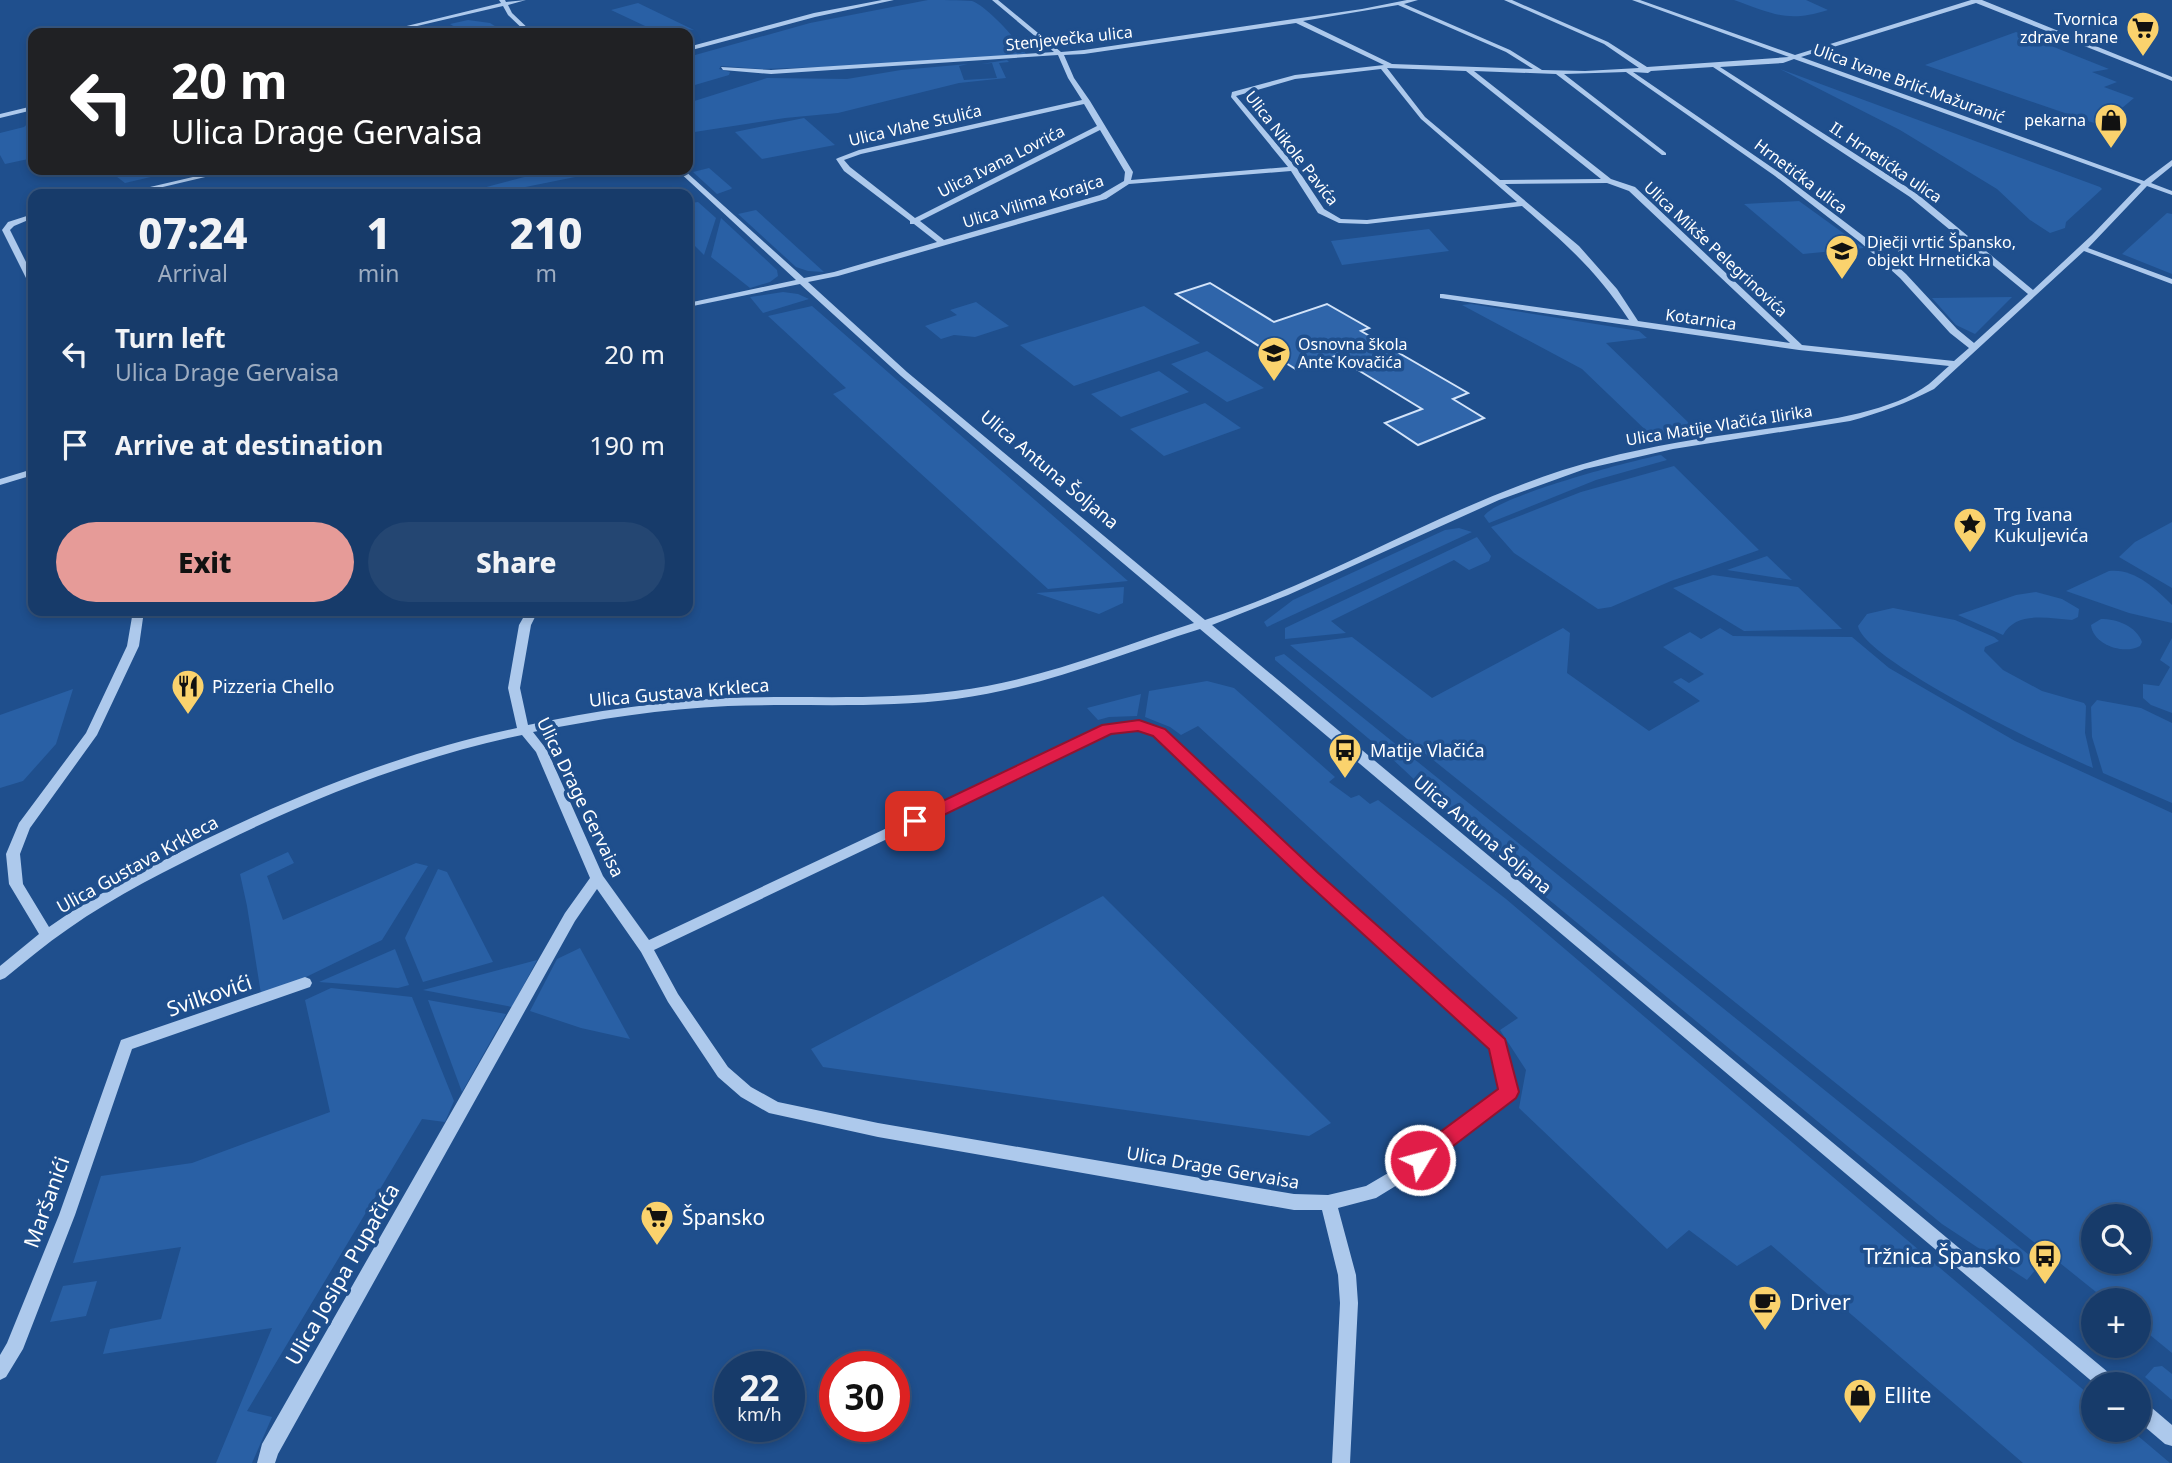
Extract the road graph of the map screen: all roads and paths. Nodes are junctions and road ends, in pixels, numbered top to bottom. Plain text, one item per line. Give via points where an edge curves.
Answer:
1 (523, 0) edge
2 (891, 0) edge
3 (995, 0) edge
4 (1415, 0) edge
5 (1507, 0) edge
6 (1635, 0) edge
7 (1977, 0) edge
8 (503, 2) edge
9 (1400, 4) junction
10 (814, 15) joint
11 (1296, 21) junction
12 (401, 28) edge
13 (526, 28) edge
14 (693, 48) edge
15 (1060, 54) junction
16 (1798, 58) junction
17 (1387, 66) junction
18 (1714, 66) junction
19 (723, 68) dead end
20 (1468, 68) junction
21 (1540, 71) junction
22 (1648, 71) junction
23 (1629, 72) junction
24 (1559, 73) junction
25 (2172, 79) edge
26 (1087, 100) junction
27 (28, 109) edge
28 (3, 115) edge
29 (1102, 126) junction
30 (1664, 154) dead end
31 (2172, 162) edge
32 (1293, 169) junction
33 (209, 175) edge
34 (685, 175) edge
35 (1498, 181) junction
36 (1608, 181) junction
37 (1127, 182) junction
38 (2146, 183) junction
39 (146, 189) edge
40 (2172, 193) edge
41 (1524, 203) junction
42 (28, 218) edge
43 (914, 222) junction
44 (943, 243) junction
45 (2082, 248) junction
46 (28, 274) edge
47 (801, 282) junction
48 (2172, 282) edge
49 (2032, 293) junction
50 (1443, 296) dead end
51 (693, 304) edge
52 (1636, 325) junction
53 (1799, 347) junction
54 (1974, 347) junction
55 (1956, 364) junction
56 (28, 474) edge
57 (0, 482) edge
58 (137, 616) edge
59 (530, 616) edge
60 (1200, 624) junction
61 (523, 728) junction
62 (597, 878) junction
63 (47, 935) junction
64 (646, 948) junction
65 (0, 974) edge
66 (305, 983) dead end
67 (126, 1045) joint
68 (1328, 1203) junction
69 (0, 1371) edge
70 (2095, 1372) edge
71 (2151, 1420) edge
72 (2172, 1437) edge
73 (267, 1463) edge
74 (1341, 1463) edge

1 - 8 street
2 - 10 street
3 - 15 street, Ulica Vilima Korajca
4 - 9 street, Stenjevečka ulica
5 - 22 street via 1598,39
6 - 16 street, Ulica Ivane Brlić-Mažuranić
7 - 16 street
7 - 25 street
8 - 12 street
8 - 13 street
9 - 11 street, Stenjevečka ulica
9 - 21 street via 1520,57
10 - 14 street
11 - 15 street, Stenjevečka ulica
11 - 17 street
15 - 19 street, Stenjevečka ulica via 771,72
15 - 26 street, Ulica Vilima Korajca
16 - 18 street, Ulica Nikole Pavića
16 - 38 street, Ulica Ivane Brlić-Mažuranić
17 - 20 street, Ulica Nikole Pavića
17 - 32 street, Ulica Nikole Pavića via 1295,77 1234,93
17 - 35 street via 1423,118
18 - 22 street, Ulica Nikole Pavića
18 - 49 street, II. Hrnetićka ulica via 1913,195
20 - 21 street, Ulica Nikole Pavića
20 - 36 street, Ulica Mikše Pelegrinovića
21 - 24 street, Ulica Nikole Pavića
22 - 23 street, Ulica Nikole Pavića
23 - 24 street, Ulica Nikole Pavića
23 - 54 street, Hrnetićka ulica via 1865,242 1947,326
24 - 30 street
26 - 29 street, Ulica Vilima Korajca
26 - 43 street, Ulica Vlahe Stulića via 840,159
27 - 28 street
29 - 37 street, Ulica Vilima Korajca via 1129,172
29 - 43 street, Ulica Ivana Lovrića
31 - 38 street, Ulica Matije Vlačića Ilirika
32 - 37 street
32 - 41 street, Ulica Nikole Pavića via 1321,211 1346,222
33 - 39 street
34 - 47 street, Ulica Antuna Šoljana
35 - 36 street, Ulica Mikše Pelegrinovića
35 - 41 street
36 - 53 street, Ulica Mikše Pelegrinovića via 1632,189
37 - 44 street, Ulica Vilima Korajca via 1104,197
38 - 40 street, Ulica Ivane Brlić-Mažuranić
38 - 45 street, Ulica Matije Vlačića Ilirika
41 - 52 street via 1596,269
42 - 46 street via 6,227
43 - 44 street, Ulica Vlahe Stulića
44 - 47 street, Ulica Vilima Korajca
45 - 48 street
45 - 49 street, Ulica Matije Vlačića Ilirika
47 - 51 street
47 - 60 street, Ulica Antuna Šoljana
49 - 54 street, Ulica Matije Vlačića Ilirika
50 - 52 street, Kotarnica
52 - 53 street, Kotarnica
53 - 55 street, Kotarnica
54 - 55 street, Ulica Matije Vlačića Ilirika
55 - 60 street, Ulica Matije Vlačića Ilirika via 1931,387 1873,414 1650,450 1517,489 1241,611
56 - 57 street
58 - 63 street via 133,646 91,735 24,826 13,854 16,884
59 - 61 street, Ulica Drage Gervaisa via 514,688
60 - 61 street, Ulica Gustava Krkleca via 1102,661 981,691 926,698 636,709
60 - 70 street, Ulica Antuna Šoljana
61 - 62 street, Ulica Drage Gervaisa via 541,750
61 - 63 street, Ulica Gustava Krkleca via 322,790 122,888
62 - 64 street, Ulica Drage Gervaisa
62 - 73 street, Ulica Josipa Pupačića via 570,917 313,1371 269,1451
63 - 65 street, Ulica Gustava Krkleca
64 - 68 street, Ulica Drage Gervaisa via 723,1072 775,1108 1294,1202
64 - 68 street, Ulica Drage Gervaisa via 1108,729 1139,725 1159,733 1498,1045 1509,1092 1370,1193
66 - 67 street, Svilkovići
67 - 69 street, Maršanići via 67,1216 14,1349
68 - 74 street via 1347,1275 1349,1303
71 - 72 street

